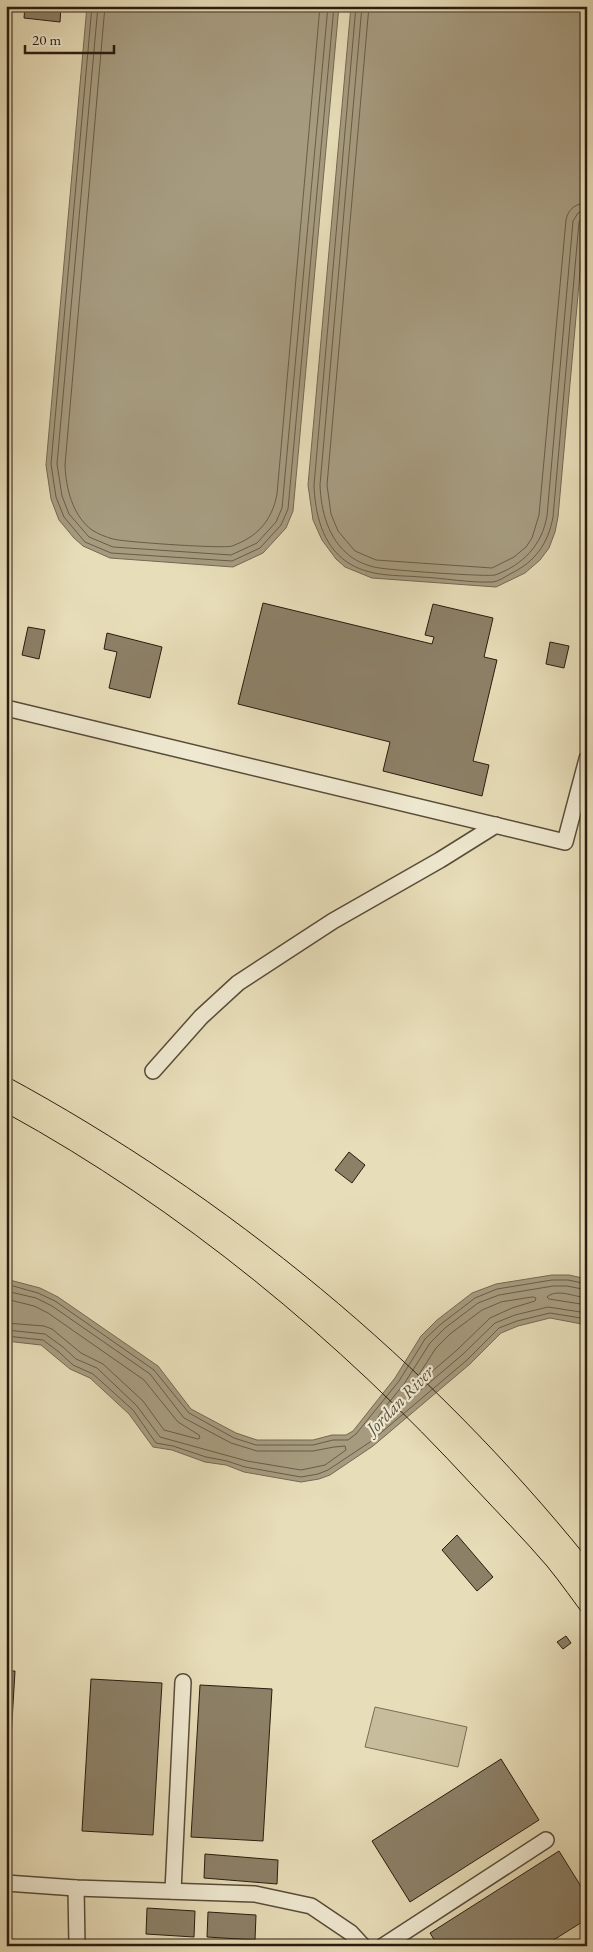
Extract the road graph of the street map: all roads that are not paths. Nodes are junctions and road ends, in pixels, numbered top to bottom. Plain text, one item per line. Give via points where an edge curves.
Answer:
1 (6, 708) edge
2 (587, 759) edge
3 (496, 825) junction
4 (153, 1071) dead end
5 (183, 1682) dead end
6 (546, 1840) dead end
7 (6, 1883) edge
8 (76, 1888) junction
9 (172, 1891) junction
10 (77, 1946) edge
11 (363, 1946) edge
12 (383, 1946) edge

1 - 3 lane
2 - 3 lane via 565,842
3 - 4 lane via 333,921 238,983
5 - 9 lane
6 - 12 lane
7 - 8 lane
8 - 9 lane
8 - 10 lane
9 - 11 lane via 255,1894 311,1906 351,1933

